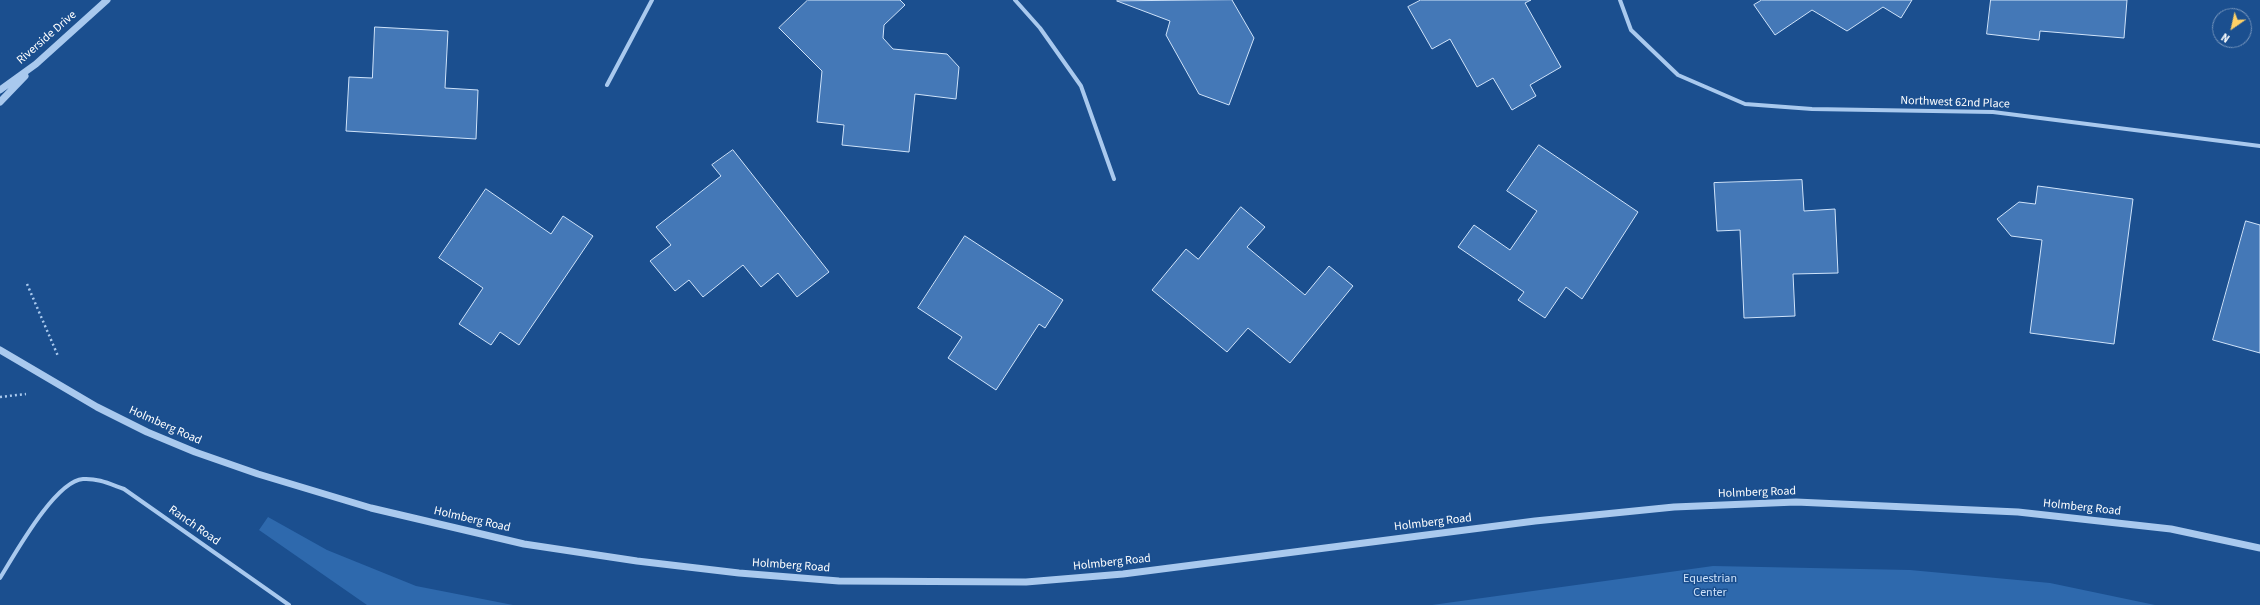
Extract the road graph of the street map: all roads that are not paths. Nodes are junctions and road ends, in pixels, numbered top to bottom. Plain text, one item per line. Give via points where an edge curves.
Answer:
1 (107, 0) edge
2 (652, 0) edge
3 (1015, 0) edge
4 (1620, 0) edge
5 (36, 64) junction
6 (607, 85) dead end
7 (0, 90) edge
8 (0, 102) edge
9 (2260, 146) edge
10 (1114, 179) dead end
11 (0, 350) edge
12 (2260, 548) edge
13 (0, 578) edge
14 (289, 605) edge

1 - 5 street, Riverside Drive
2 - 6 street
3 - 10 street via 1040,28 1081,86
4 - 9 street, Northwest 62nd Place via 1631,30 1678,75 1745,104 1812,110 1993,112
5 - 7 street, Riverside Drive
5 - 8 street
11 - 12 street, Holmberg Road via 97,407 146,432 195,452 371,508 524,544 739,573 839,581 1026,582 1123,574 1535,521 1674,507 1796,502 2018,512 2171,529
13 - 14 street, Ranch Road via 53,497 66,486 81,479 102,480 124,489

